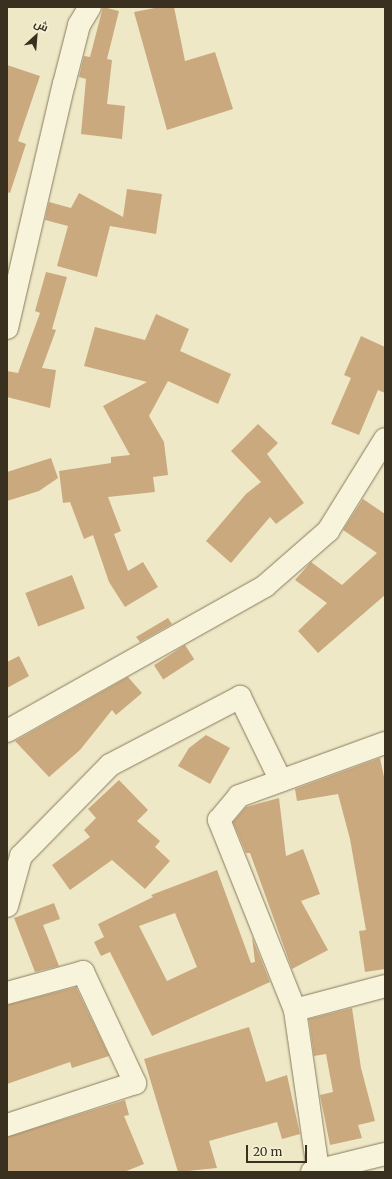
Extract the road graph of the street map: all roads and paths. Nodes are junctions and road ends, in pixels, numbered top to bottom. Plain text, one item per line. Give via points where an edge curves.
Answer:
1 (90, 7) edge
2 (7, 328) edge
3 (385, 439) edge
4 (7, 731) edge
5 (385, 743) edge
6 (281, 781) junction
7 (7, 906) edge
8 (385, 986) edge
9 (7, 993) edge
10 (295, 1010) junction
11 (7, 1125) edge
12 (385, 1154) edge
13 (315, 1171) edge

1 - 2 street via 79,25
3 - 4 street via 328,531 265,586
5 - 6 street
6 - 7 street via 240,697 110,765 21,856
6 - 10 street via 239,796 219,820
8 - 10 street
9 - 11 street via 83,972 135,1083
10 - 13 street
12 - 13 street

